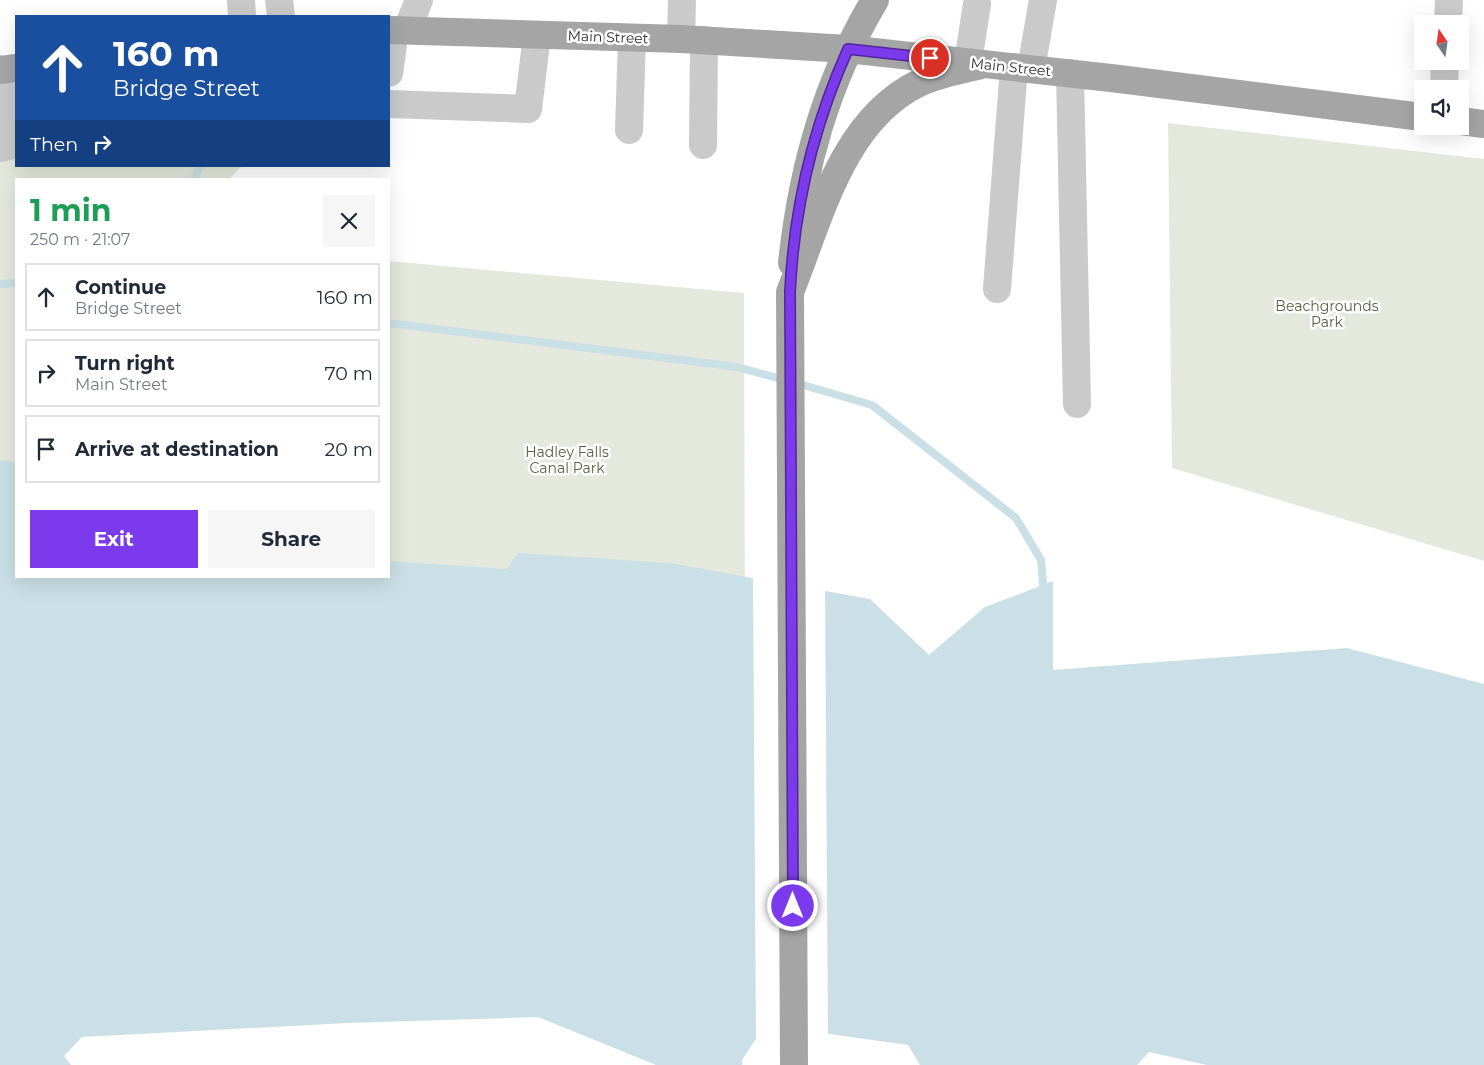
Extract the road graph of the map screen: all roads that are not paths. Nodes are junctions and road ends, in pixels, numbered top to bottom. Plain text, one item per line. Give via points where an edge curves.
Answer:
1 (241, 0) edge
2 (279, 0) edge
3 (419, 0) edge
4 (682, 0) edge
5 (875, 0) edge
6 (1043, 0) edge
7 (1449, 0) edge
8 (973, 1) edge
9 (242, 15) edge
10 (281, 15) edge
11 (1448, 15) edge
12 (397, 30) edge
13 (537, 35) junction
14 (632, 38) junction
15 (692, 40) junction
16 (848, 49) junction
17 (976, 63) junction
18 (15, 68) edge
19 (390, 68) edge
20 (1022, 68) junction
21 (0, 70) edge
22 (1070, 73) junction
23 (390, 104) edge
24 (1414, 116) edge
25 (1469, 122) edge
26 (1484, 124) edge
27 (629, 130) dead end
28 (703, 145) dead end
29 (9, 146) edge
30 (997, 289) dead end
31 (790, 292) junction
32 (1077, 404) dead end
33 (794, 1065) edge

1 - 9 street
2 - 10 street
3 - 12 street
4 - 15 street
5 - 16 main road
6 - 20 street
7 - 11 street
8 - 17 street
12 - 13 main road, Main Street
12 - 19 street
13 - 14 main road, Main Street
13 - 23 street via 528,109
14 - 15 main road, Main Street
14 - 27 street
15 - 16 main road, Main Street
15 - 28 street
16 - 17 main road, Main Street
16 - 31 main road via 824,108 804,176
17 - 20 main road, Main Street
17 - 31 main road via 919,84 892,101 865,128 842,162
18 - 21 main road
20 - 22 main road, Main Street
20 - 30 street
21 - 29 street
22 - 24 main road, Main Street
22 - 32 street
25 - 26 main road
31 - 33 main road

